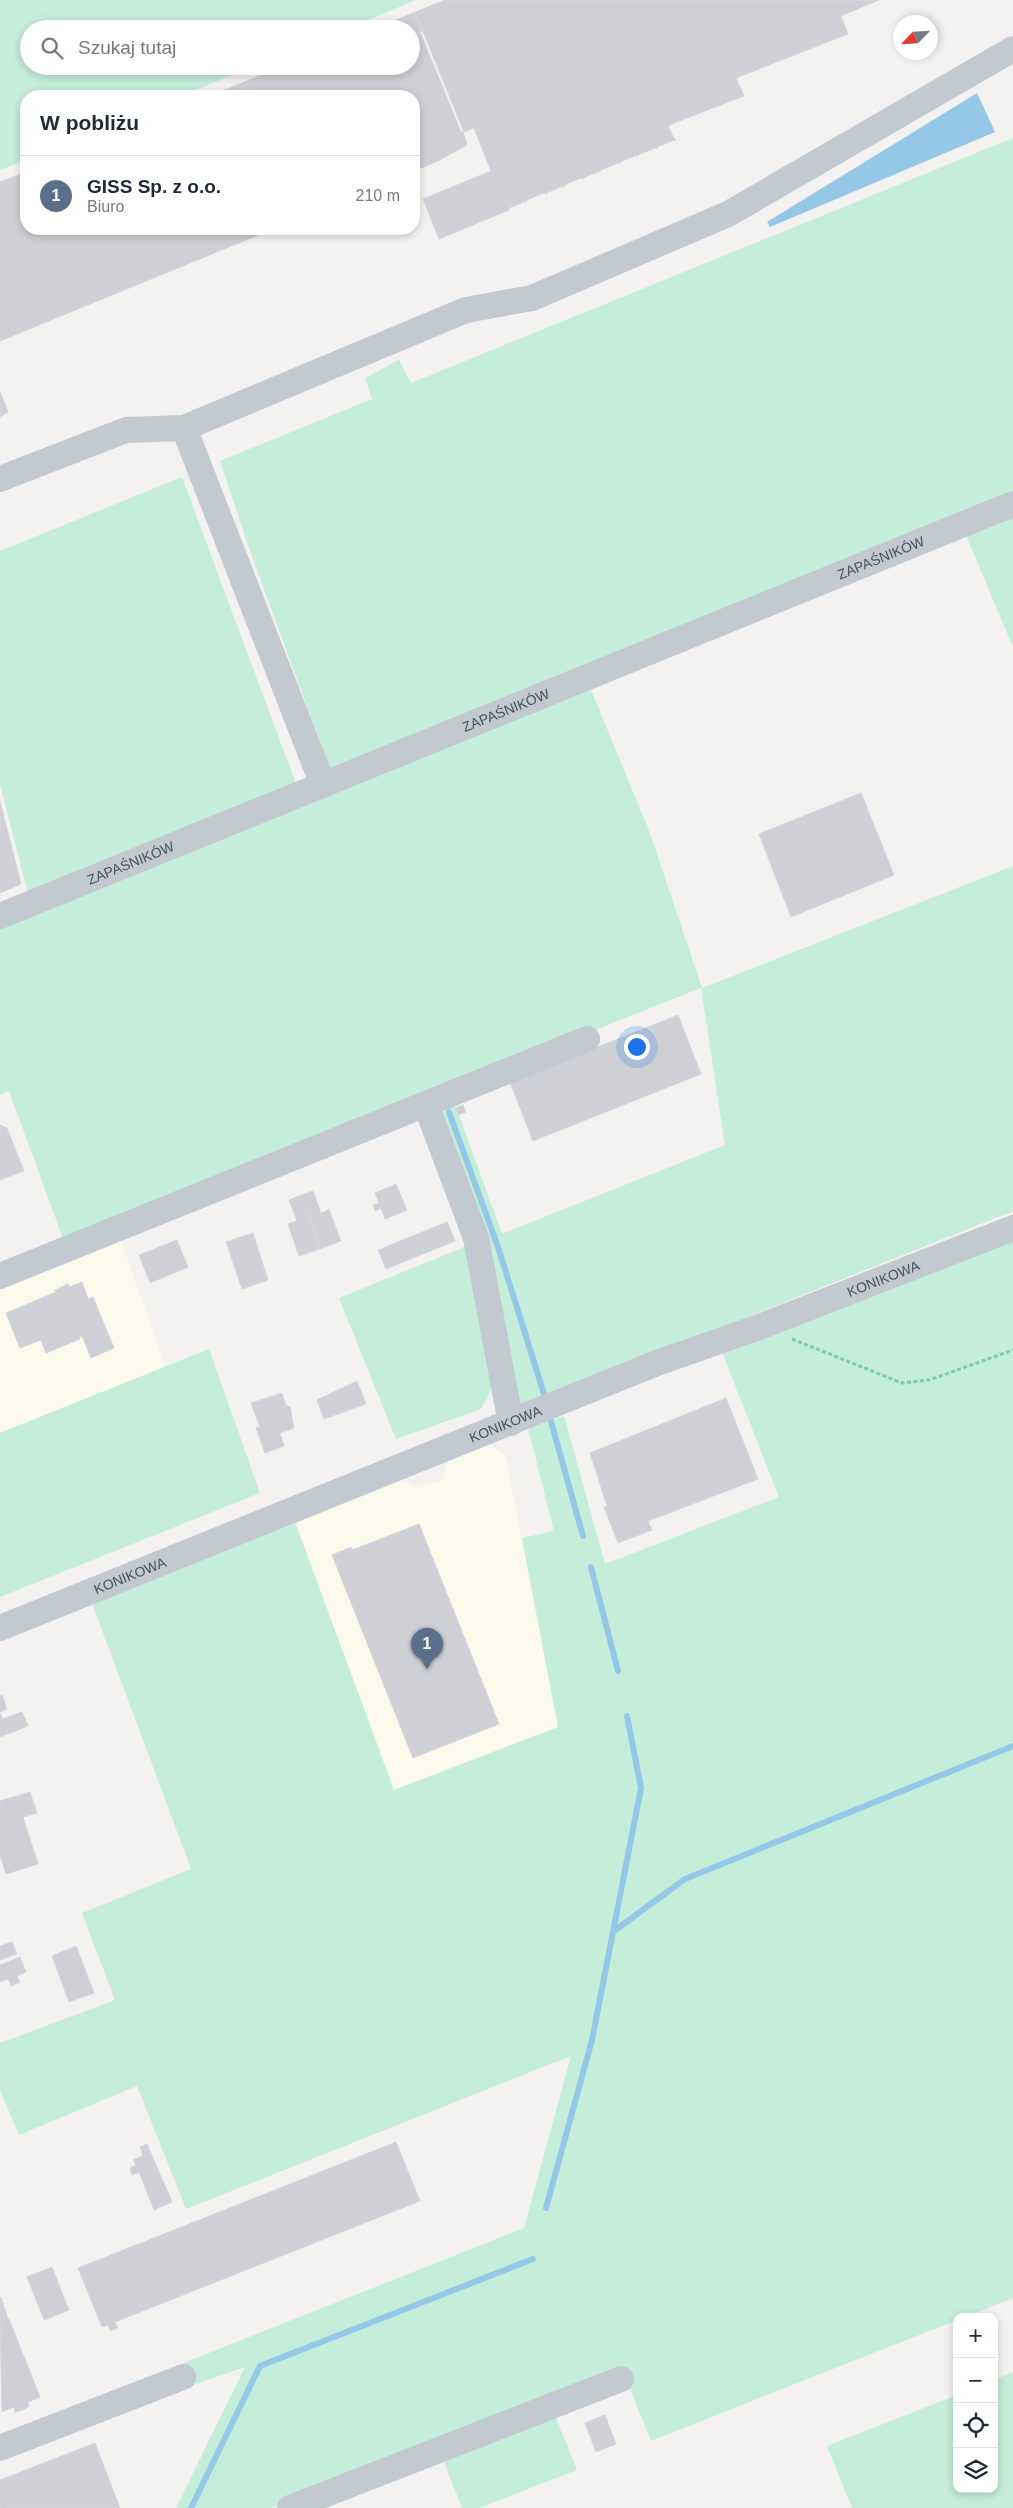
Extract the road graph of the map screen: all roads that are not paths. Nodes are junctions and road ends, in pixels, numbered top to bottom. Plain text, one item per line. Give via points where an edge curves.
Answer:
1 (1013, 49) edge
2 (184, 428) junction
3 (0, 479) edge
4 (1013, 504) edge
5 (323, 785) junction
6 (0, 916) edge
7 (587, 1039) dead end
8 (426, 1105) junction
9 (1013, 1228) edge
10 (0, 1276) edge
11 (511, 1423) junction
12 (0, 1628) edge
13 (183, 2377) dead end
14 (621, 2379) dead end
15 (0, 2448) edge
16 (290, 2508) edge

1 - 2 street via 728,214 532,298 466,310
2 - 3 street via 126,430
2 - 5 street
4 - 5 street, ZAPAŚNIKÓW
5 - 6 street, ZAPAŚNIKÓW
7 - 8 street
8 - 10 street
8 - 11 street via 476,1238
9 - 11 street, KONIKOWA via 762,1326 657,1363
11 - 12 street, KONIKOWA
13 - 15 street
14 - 16 street

